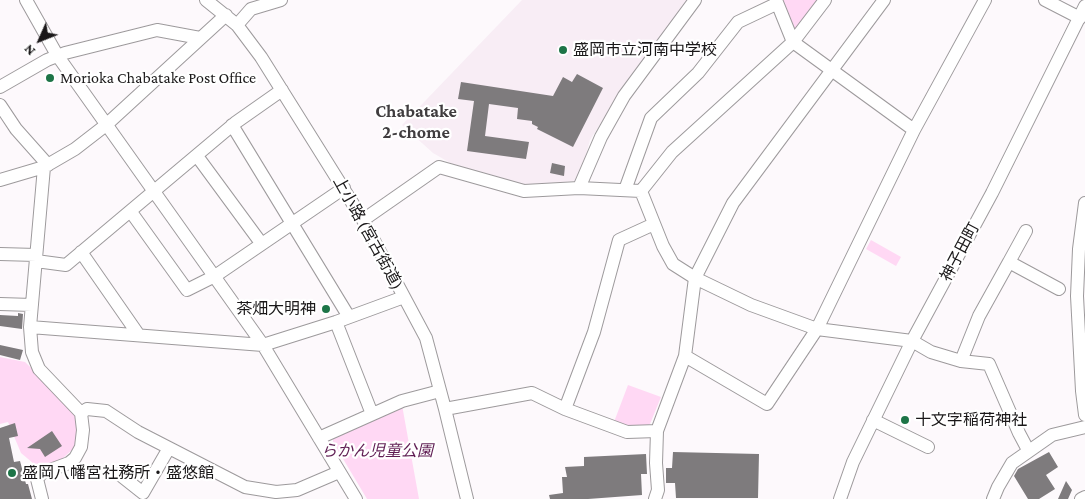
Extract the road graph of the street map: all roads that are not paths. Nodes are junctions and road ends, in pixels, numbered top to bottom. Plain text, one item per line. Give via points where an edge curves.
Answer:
1 (26, 0) edge
2 (206, 0) edge
3 (281, 0) edge
4 (695, 0) edge
5 (826, 0) edge
6 (884, 0) edge
7 (985, 0) edge
8 (1045, 0) edge
9 (776, 2) edge
10 (1083, 12) edge
11 (226, 15) junction
12 (237, 24) junction
13 (200, 38) junction
14 (793, 42) junction
15 (57, 55) junction
16 (831, 72) junction
17 (0, 87) edge
18 (282, 90) junction
19 (0, 105) edge
20 (106, 125) junction
21 (232, 125) junction
22 (914, 130) junction
23 (197, 156) junction
24 (46, 166) junction
25 (0, 180) edge
26 (344, 188) junction
27 (579, 188) junction
28 (625, 190) junction
29 (155, 191) junction
30 (641, 191) junction
31 (1085, 203) edge
32 (131, 212) junction
33 (364, 220) junction
34 (292, 223) junction
35 (654, 224) junction
36 (1026, 231) dead end
37 (261, 243) junction
38 (82, 252) junction
39 (0, 254) edge
40 (36, 258) junction
41 (1009, 262) junction
42 (214, 276) junction
43 (696, 278) junction
44 (1060, 289) dead end
45 (404, 297) junction
46 (0, 304) edge
47 (32, 305) junction
48 (349, 317) junction
49 (336, 322) junction
50 (30, 327) junction
51 (817, 329) junction
52 (138, 334) junction
53 (912, 341) junction
54 (263, 345) junction
55 (685, 356) junction
56 (961, 360) junction
57 (440, 391) junction
58 (445, 409) junction
59 (565, 409) junction
60 (81, 413) junction
61 (372, 414) junction
62 (1085, 415) edge
63 (873, 420) junction
64 (1085, 428) edge
65 (657, 431) junction
66 (319, 438) junction
67 (928, 447) dead end
68 (169, 448) junction
69 (1028, 450) junction
70 (339, 472) junction
71 (119, 474) dead end
72 (146, 496) edge
73 (1085, 497) edge
74 (996, 498) edge
75 (42, 499) edge
76 (356, 499) edge
77 (467, 499) edge
78 (654, 499) edge
79 (840, 499) edge
80 (1081, 499) edge

1 - 15 street
2 - 11 street, 上小路 (宮古街道)
3 - 12 street via 251,9
4 - 27 street via 624,96 601,137
5 - 14 street
6 - 16 street
7 - 22 street
8 - 10 street
9 - 14 street
9 - 28 street via 738,22 698,73 651,118
10 - 53 street, 神子田町 via 992,193
11 - 12 street, 上小路 (宮古街道)
11 - 13 street
12 - 18 street, 上小路 (宮古街道)
13 - 15 street via 157,30
13 - 20 street
14 - 16 street
14 - 30 street via 672,152
15 - 17 street
15 - 20 street
16 - 22 street
16 - 43 street via 733,203
18 - 21 street
18 - 26 street, 上小路 (宮古街道)
19 - 24 street
20 - 24 street via 75,150
20 - 29 street
21 - 23 street
21 - 34 street
22 - 51 street
23 - 29 street
23 - 37 street
24 - 25 street
24 - 40 street
26 - 33 street, 上小路 (宮古街道)
26 - 34 street
27 - 28 street
27 - 33 street via 524,191 439,167
28 - 30 street
29 - 32 street
29 - 42 street
30 - 35 street
31 - 62 street via 1077,296
32 - 38 street
32 - 42 street via 187,290
33 - 45 street, 上小路 (宮古街道)
34 - 37 street
34 - 48 street
35 - 43 street via 673,264
35 - 59 street via 619,240 594,332
36 - 41 street
37 - 42 street
38 - 40 street via 66,265
38 - 52 street
39 - 40 street
40 - 47 street
41 - 44 street
41 - 56 street via 979,316
42 - 54 street
43 - 51 street via 751,305
43 - 55 street
45 - 48 street
45 - 57 street, 上小路 (宮古街道) via 426,338
46 - 47 street
47 - 50 street
48 - 49 street
49 - 54 street
49 - 61 street
50 - 52 street
50 - 60 street via 32,352 39,369
51 - 53 street
51 - 55 street via 767,404
52 - 54 street
53 - 56 street via 931,352
53 - 63 street, 神子田町
54 - 66 street
55 - 65 street
56 - 69 street via 989,364
57 - 58 street, 上小路 (宮古街道)
57 - 61 street via 402,400
58 - 59 street via 532,393
58 - 77 street, 上小路 (宮古街道)
59 - 65 street via 627,432
60 - 68 street via 87,409 106,411
60 - 75 street via 81,448 69,463 42,473 37,479
61 - 66 street
63 - 67 street
63 - 79 street, 神子田町
64 - 69 street via 1052,435
65 - 78 street via 658,490
66 - 70 street
68 - 70 street via 257,490 297,490
68 - 72 street
69 - 74 street via 1012,462
70 - 76 street
71 - 72 street
73 - 80 street

